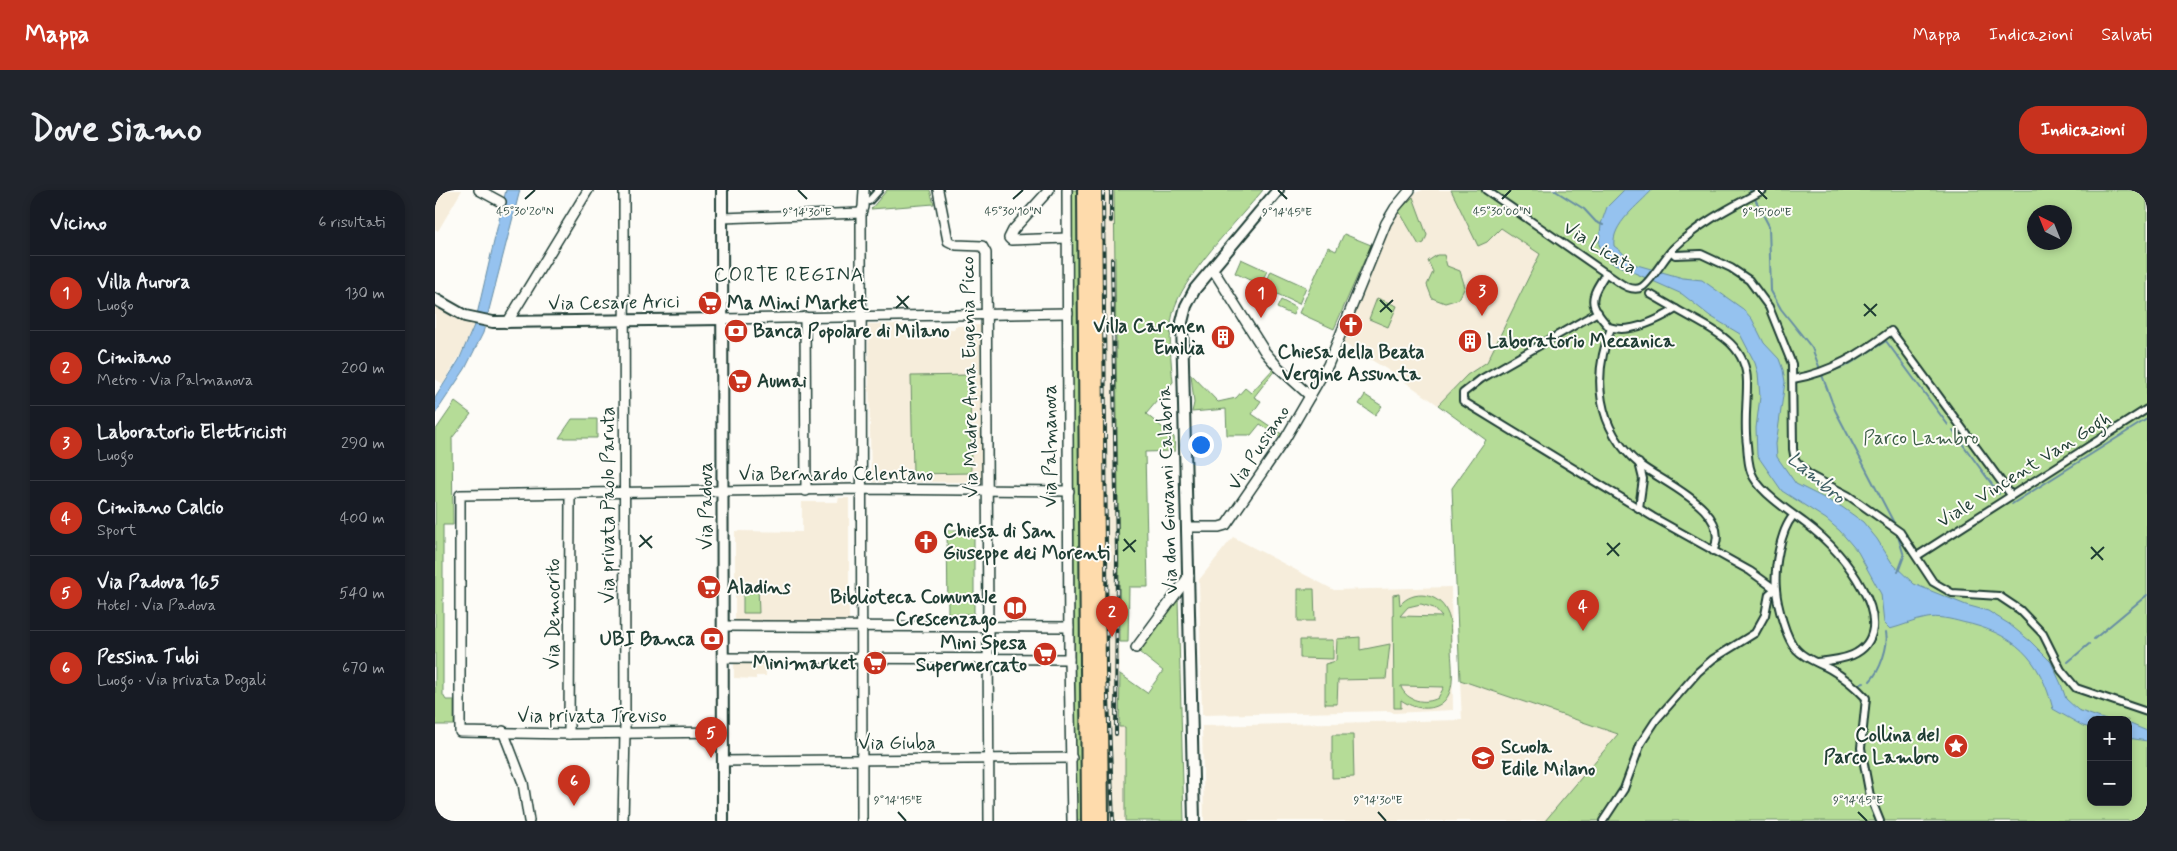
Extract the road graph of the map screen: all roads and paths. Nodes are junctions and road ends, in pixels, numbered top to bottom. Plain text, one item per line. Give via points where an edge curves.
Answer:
1 (479, 190) edge
2 (588, 190) edge
3 (624, 190) edge
4 (722, 190) edge
5 (864, 190) edge
6 (879, 190) edge
7 (938, 190) edge
8 (1049, 190) edge
9 (1067, 190) edge
10 (1085, 190) edge
11 (1095, 190) edge
12 (1278, 190) edge
13 (1410, 190) edge
14 (1486, 190) edge
15 (1763, 190) edge
16 (501, 202) dead end
17 (869, 202) joint
18 (861, 213) junction
19 (722, 218) junction
20 (1067, 238) junction
21 (1672, 252) junction
22 (1212, 268) junction
23 (1606, 274) junction
24 (1650, 294) dead end
25 (435, 299) edge
26 (1676, 310) junction
27 (1598, 312) junction
28 (1068, 313) junction
29 (987, 314) junction
30 (860, 316) junction
31 (805, 317) junction
32 (722, 319) junction
33 (625, 320) junction
34 (503, 323) junction
35 (1611, 328) junction
36 (1793, 379) junction
37 (1310, 396) junction
38 (2147, 409) edge
39 (1639, 463) junction
40 (861, 489) junction
41 (807, 490) junction
42 (988, 490) junction
43 (1069, 491) junction
44 (723, 492) junction
45 (623, 493) junction
46 (570, 494) junction
47 (2011, 495) junction
48 (1639, 508) junction
49 (1793, 516) junction
50 (1187, 527) junction
51 (1713, 551) junction
52 (1917, 556) junction
53 (1189, 576) junction
54 (1775, 589) junction
55 (723, 626) junction
56 (862, 627) junction
57 (987, 627) junction
58 (1069, 627) junction
59 (1136, 648) dead end
60 (723, 658) junction
61 (862, 658) junction
62 (989, 659) junction
63 (1069, 659) junction
64 (1817, 662) junction
65 (2147, 712) edge
66 (503, 731) junction
67 (460, 732) joint
68 (723, 732) junction
69 (625, 733) junction
70 (569, 734) junction
71 (1072, 758) junction
72 (862, 759) junction
73 (990, 759) junction
74 (723, 761) junction
75 (529, 821) edge
76 (623, 821) edge
77 (723, 821) edge
78 (862, 821) edge
79 (989, 821) edge
80 (1073, 821) edge
81 (1089, 821) edge
82 (1101, 821) edge
83 (1194, 821) edge
84 (1603, 821) edge
85 (1880, 821) edge

1 - 16 street
2 - 34 street
3 - 33 street, Via privata Paolo Paruta
4 - 19 street, Via Padova
5 - 18 street
6 - 17 street
7 - 29 street, Via Madre Anna Eugenia Picco via 949,243 984,247
8 - 20 street via 1009,238
9 - 20 street, Via Palmanova
10 - 81 highway, Via Palmanova
11 - 82 highway
12 - 22 street, Via don Giovanni Calabria
13 - 37 street, Via Pusiano via 1387,223 1333,354
14 - 23 street, Via Licata
15 - 21 street, Via Licata via 1710,218 1676,245
17 - 18 street
18 - 19 street
18 - 30 street
19 - 32 street, Via Padova
20 - 28 street, Via Palmanova
21 - 23 street, Via Licata via 1642,288 1629,288
21 - 36 street via 1675,255 1694,253 1709,257 1749,280 1769,307 1792,364
22 - 37 street via 1265,352
22 - 50 street, Via don Giovanni Calabria via 1190,297 1182,322
23 - 27 street via 1593,294
24 - 26 street
25 - 34 street, Via Cesare Arici via 461,314
26 - 35 street via 1641,325
26 - 49 street via 1722,336 1734,345 1743,359 1747,371 1745,430 1754,479
27 - 35 street
27 - 48 street via 1481,379 1463,392 1461,398
28 - 29 street
28 - 43 street, Via Palmanova
29 - 30 street
29 - 42 street, Via Madre Anna Eugenia Picco
30 - 31 street
30 - 40 street
31 - 32 street
31 - 41 street
32 - 33 street, Via Cesare Arici
32 - 44 street, Via Padova
33 - 34 street, Via Cesare Arici
33 - 45 street, Via privata Paolo Paruta
35 - 39 street via 1601,360 1601,401 1613,431
36 - 47 street via 1811,376 1863,352 1891,331
36 - 52 street via 1795,460 1809,475 1849,496 1900,532
37 - 50 street, Via Pusiano via 1229,523 1221,527
38 - 47 street, Viale Vincent Van Gogh
39 - 48 street via 1643,479
39 - 51 street via 1706,512 1717,531
40 - 41 street, Via Bernardo Celentano
40 - 42 street, Via Bernardo Celentano
40 - 56 street
41 - 44 street, Via Bernardo Celentano
42 - 43 street, Via Bernardo Celentano
42 - 57 street, Via Madre Anna Eugenia Picco
43 - 58 street, Via Palmanova
44 - 45 street, Via Bernardo Celentano
44 - 55 street, Via Padova
45 - 46 street, Via Bernardo Celentano
45 - 69 street, Via privata Paolo Paruta
46 - 67 street, Via Bernardo Celentano via 460,495
46 - 70 street, Via Democrito
47 - 52 street, Viale Vincent Van Gogh
48 - 51 street
49 - 54 street via 1783,530
49 - 64 street via 1811,528 1845,562 1871,608 1872,635 1860,651 1847,658
50 - 53 street, Via don Giovanni Calabria
51 - 54 street
52 - 65 street via 1933,582 1951,593 1999,596 2020,610 2043,634 2061,670 2076,688
53 - 59 street
53 - 83 street, Via don Giovanni Calabria
54 - 64 street via 1792,646
54 - 84 street via 1769,594 1765,615 1755,633 1713,658 1656,720 1641,742 1624,789
55 - 56 street
55 - 60 street, Via Padova
56 - 57 street
56 - 61 street
57 - 58 street
57 - 62 street, Via Madre Anna Eugenia Picco
58 - 63 street, Via Palmanova
60 - 61 street
60 - 68 street, Via Padova
61 - 62 street
61 - 72 street
62 - 63 street
62 - 73 street, Via Madre Anna Eugenia Picco
63 - 71 street, Via Palmanova
64 - 85 street via 1853,684 1866,698 1861,748 1870,796
66 - 67 street, Via privata Treviso
66 - 70 street, Via privata Treviso
66 - 75 street via 522,779
68 - 69 street, Via privata Treviso
68 - 74 street, Via Padova
69 - 70 street, Via privata Treviso
69 - 76 street, Via privata Paolo Paruta
71 - 73 street, Via Giuba
71 - 80 street, Via Palmanova
72 - 73 street, Via Giuba
72 - 74 street, Via Giuba
72 - 78 street
73 - 79 street, Via Madre Anna Eugenia Picco
74 - 77 street, Via Padova

